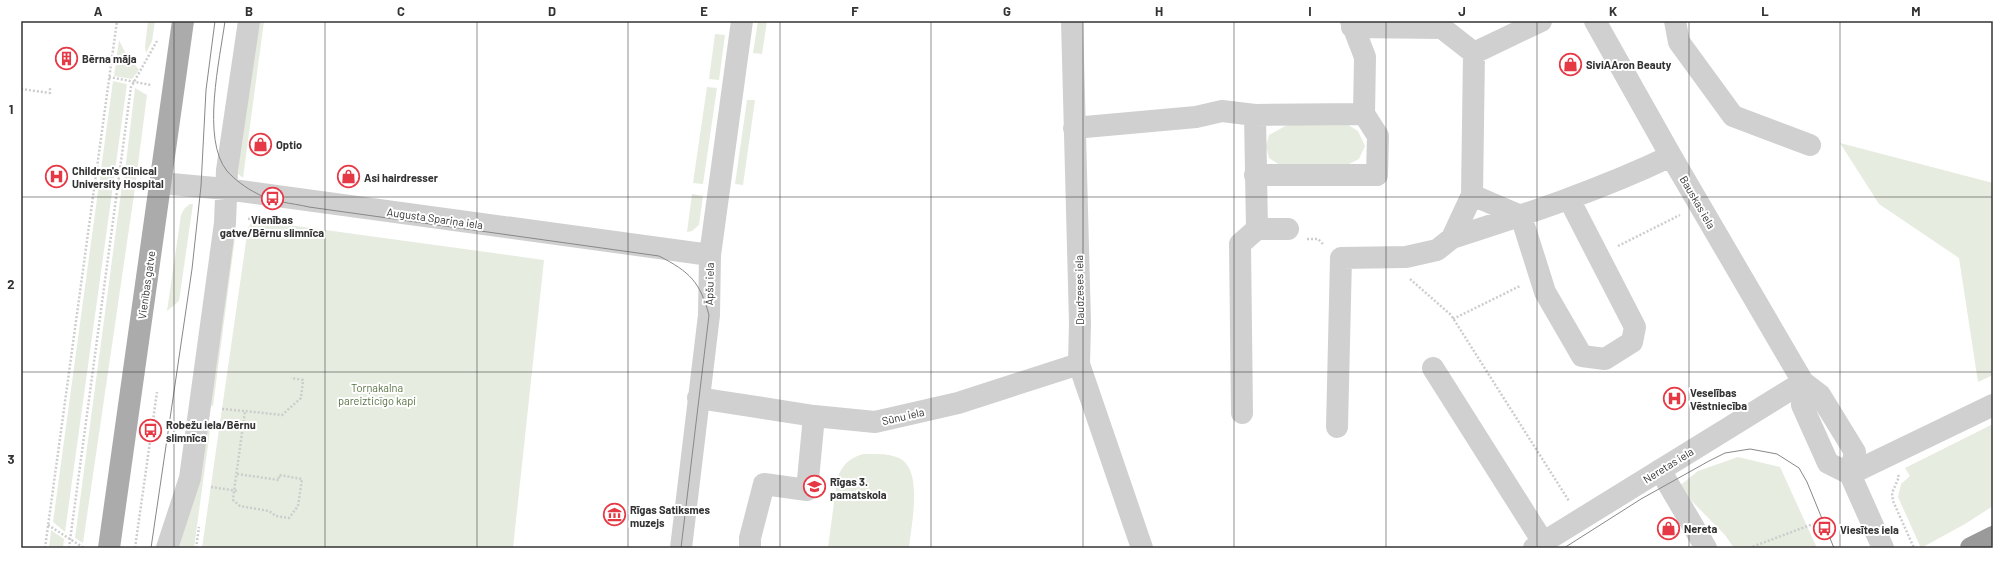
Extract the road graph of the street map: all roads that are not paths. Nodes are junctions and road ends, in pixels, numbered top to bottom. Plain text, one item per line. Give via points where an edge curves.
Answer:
1 (183, 21) edge
2 (248, 21) edge
3 (742, 21) edge
4 (1072, 21) edge
5 (1541, 21) edge
6 (1595, 21) edge
7 (1674, 21) edge
8 (1351, 24) edge
9 (1474, 53) junction
10 (1364, 114) junction
11 (1255, 116) junction
12 (1074, 128) junction
13 (1810, 145) dead end
14 (1671, 156) junction
15 (1255, 176) junction
16 (150, 184) junction
17 (226, 189) junction
18 (1472, 195) junction
19 (1569, 199) junction
20 (1521, 216) junction
21 (1257, 229) junction
22 (1288, 229) road end
23 (1452, 238) junction
24 (710, 255) junction
25 (1079, 364) junction
26 (1433, 368) dead end
27 (1803, 382) junction
28 (698, 398) junction
29 (1993, 406) edge
30 (1242, 413) dead end
31 (814, 416) junction
32 (1337, 427) dead end
33 (1660, 470) junction
34 (1850, 474) junction
35 (1993, 537) edge
36 (1538, 545) edge
37 (109, 548) edge
38 (167, 548) edge
39 (681, 548) edge
40 (750, 548) edge
41 (1142, 548) edge
42 (1706, 548) edge
43 (1882, 548) edge
44 (1971, 548) edge

1 - 16 main road, Vienības gatve
2 - 17 street
3 - 24 street, Āpšu iela
4 - 12 street, Daudzeses iela
5 - 9 street
6 - 14 street, Bauskas iela
7 - 13 street via 1679,42 1733,116
8 - 9 street via 1442,28
8 - 10 street via 1365,57
9 - 18 street
10 - 11 street
10 - 15 street via 1378,136 1377,175
11 - 12 street via 1222,112 1196,117
11 - 15 street
12 - 25 street, Daudzeses iela
14 - 19 street via 1630,176
14 - 27 street, Bauskas iela
15 - 21 street
16 - 17 street, Augusta Spariņa iela
16 - 37 main road, Vienības gatve
17 - 24 street, Augusta Spariņa iela
17 - 38 street via 225,223 190,478
18 - 20 street
18 - 23 street
19 - 20 street
19 - 20 street via 1635,327 1632,342 1605,359 1582,356 1545,292
20 - 23 street
21 - 22 street
21 - 30 street via 1240,244
23 - 32 street via 1437,250 1406,257 1341,258
24 - 28 street, Āpšu iela via 709,315
25 - 31 street, Sūnu iela via 958,403 875,422
25 - 41 street, Daudzeses iela
26 - 36 street
27 - 33 street, Neretas iela
27 - 34 street, Bauskas iela via 1820,394 1847,436 1855,452
27 - 34 street via 1802,406 1828,463
28 - 31 street, Sūnu iela
28 - 39 street, Āpšu iela
29 - 34 street
31 - 40 street via 807,490 764,484 750,538
33 - 36 street, Neretas iela
33 - 42 street
34 - 43 street
35 - 44 highway

